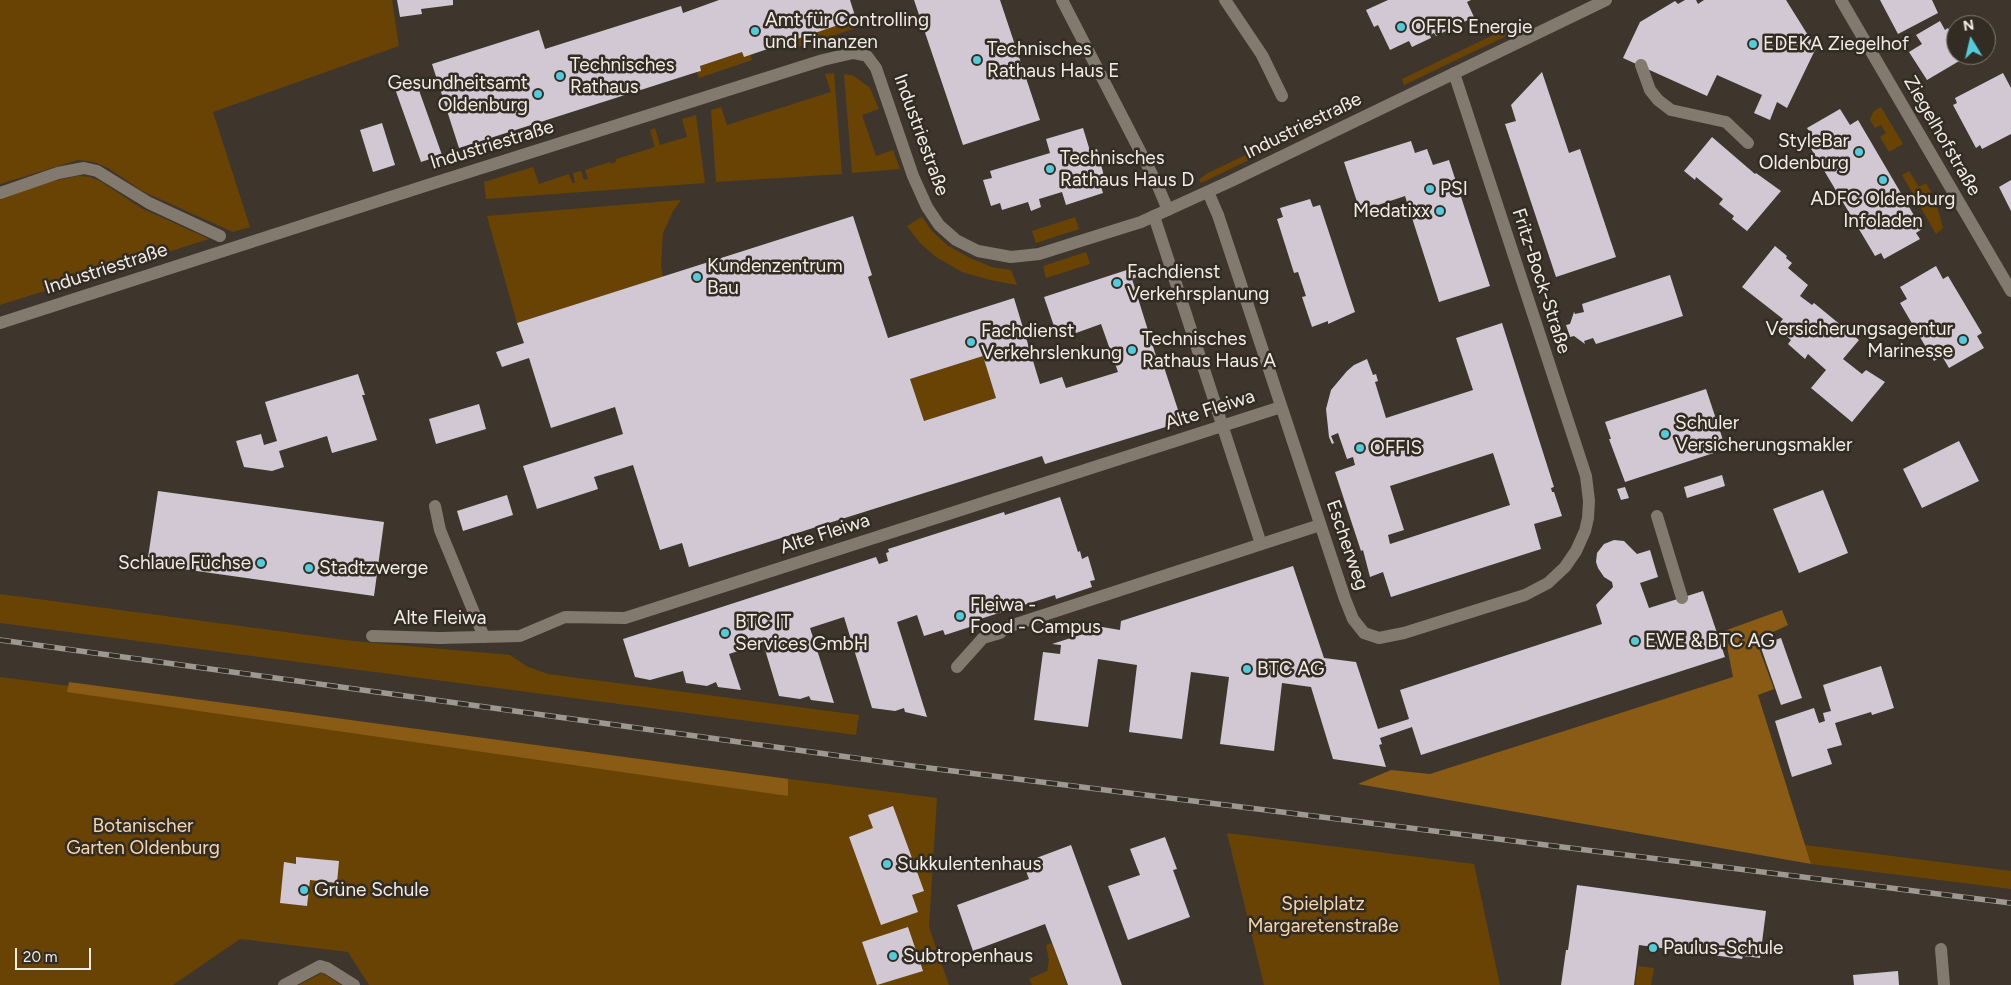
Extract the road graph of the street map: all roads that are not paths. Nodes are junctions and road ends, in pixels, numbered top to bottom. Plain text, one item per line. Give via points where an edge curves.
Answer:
1 (1062, 0) edge
2 (1225, 0) edge
3 (1606, 0) edge
4 (1841, 0) edge
5 (1641, 65) dead end
6 (1454, 73) junction
7 (1282, 96) dead end
8 (1748, 143) dead end
9 (1208, 192) junction
10 (0, 193) edge
11 (1168, 210) junction
12 (1154, 216) junction
13 (220, 236) dead end
14 (2011, 291) edge
15 (0, 323) edge
16 (1281, 407) junction
17 (1222, 425) junction
18 (1589, 501) joint
19 (435, 506) dead end
20 (1657, 516) dead end
21 (1320, 525) junction
22 (1261, 544) junction
23 (1682, 598) dead end
24 (372, 636) dead end
25 (484, 637) junction
26 (957, 667) dead end
27 (1941, 949) dead end
28 (284, 985) edge
29 (354, 985) edge
30 (1944, 985) edge

1 - 11 street
2 - 7 street via 1262,55
3 - 6 street, Industriestraße
4 - 14 street, Ziegelhofstraße
5 - 8 street via 1650,90 1671,110 1726,122
6 - 9 street, Industriestraße
6 - 18 street, Fritz-Bock-Straße via 1586,476
9 - 11 street, Industriestraße
9 - 16 street, Escherweg
10 - 13 street via 58,173 84,168 97,171 149,203
11 - 12 street, Industriestraße
12 - 15 street, Industriestraße via 1027,256 994,255 956,240 939,225 927,207 876,68 867,56 853,53
12 - 17 street
16 - 17 street, Alte Fleiwa
16 - 21 street, Escherweg
17 - 22 street
17 - 25 street, Alte Fleiwa via 625,618 565,617 520,636
18 - 21 street, Escherweg via 1586,524 1576,550 1565,567 1548,583 1525,595 1379,638 1364,633 1353,619
19 - 25 street via 440,530
20 - 23 street
21 - 22 street
22 - 26 street via 1007,627 1000,633 983,638
24 - 25 street, Alte Fleiwa
27 - 30 street
28 - 29 street via 320,966

